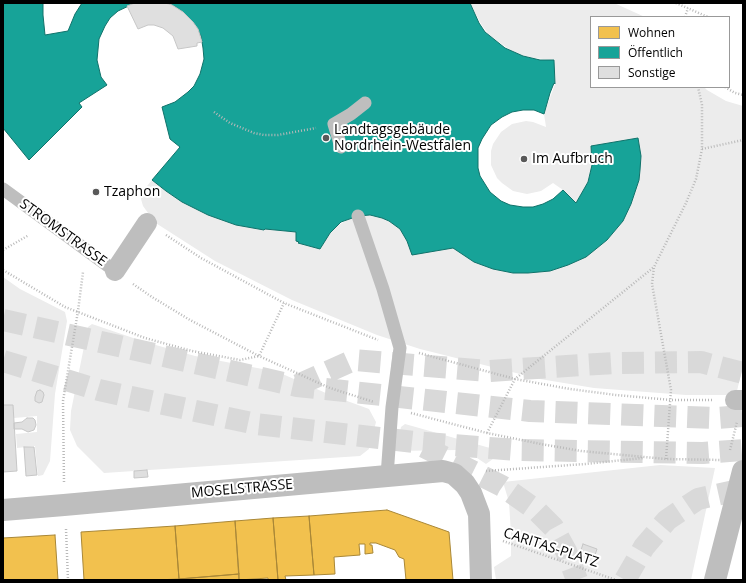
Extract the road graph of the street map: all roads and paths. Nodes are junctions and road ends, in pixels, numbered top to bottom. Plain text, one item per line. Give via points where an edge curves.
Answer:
1 (676, 3) edge
2 (688, 8) junction
3 (685, 16) edge
4 (705, 16) edge
5 (698, 88) edge
6 (727, 88) edge
7 (743, 95) edge
8 (365, 103) dead end
9 (214, 112) dead end
10 (334, 124) junction
11 (743, 140) edge
12 (341, 147) dead end
13 (702, 148) junction
14 (3, 189) edge
15 (358, 216) dead end
16 (147, 223) joint
17 (29, 235) dead end
18 (3, 250) edge
19 (654, 267) junction
20 (3, 270) edge
21 (83, 270) dead end
22 (115, 271) joint
23 (284, 303) junction
24 (78, 311) junction
25 (400, 348) junction
26 (515, 379) junction
27 (671, 400) junction
28 (739, 400) edge
29 (487, 433) dead end
30 (649, 458) dead end
31 (666, 459) dead end
32 (743, 471) edge
33 (454, 474) junction
34 (387, 476) junction
35 (64, 505) junction
36 (3, 510) edge
37 (479, 537) junction
38 (68, 580) edge
39 (481, 580) edge
40 (616, 580) edge
41 (715, 580) edge

1 - 2 path
2 - 3 path
2 - 4 path
5 - 13 path via 702,105
6 - 7 path
8 - 10 lane
9 - 10 path via 230,123 264,135 278,135
10 - 12 lane
11 - 13 path
13 - 19 path via 696,179
14 - 22 lane, STROMSTRASSE
15 - 25 lane
16 - 22 street, STROMSTRASSE
16 - 23 path via 201,258
17 - 18 path
19 - 26 path
19 - 27 path via 652,284
20 - 24 path
21 - 24 path
23 - 24 path via 258,356 240,360 192,351 145,338
23 - 25 path
24 - 35 path via 63,401
25 - 26 path
25 - 34 lane
26 - 27 path via 608,394
26 - 29 path
27 - 28 path
27 - 31 path
30 - 33 path
32 - 41 main road
33 - 34 main road, MOSELSTRASSE via 434,471
33 - 37 main road via 466,484 472,494 479,514
34 - 35 main road, MOSELSTRASSE
35 - 36 main road, MOSELSTRASSE
35 - 38 path
37 - 39 main road
37 - 40 path, CARITAS-PLATZ via 504,541

